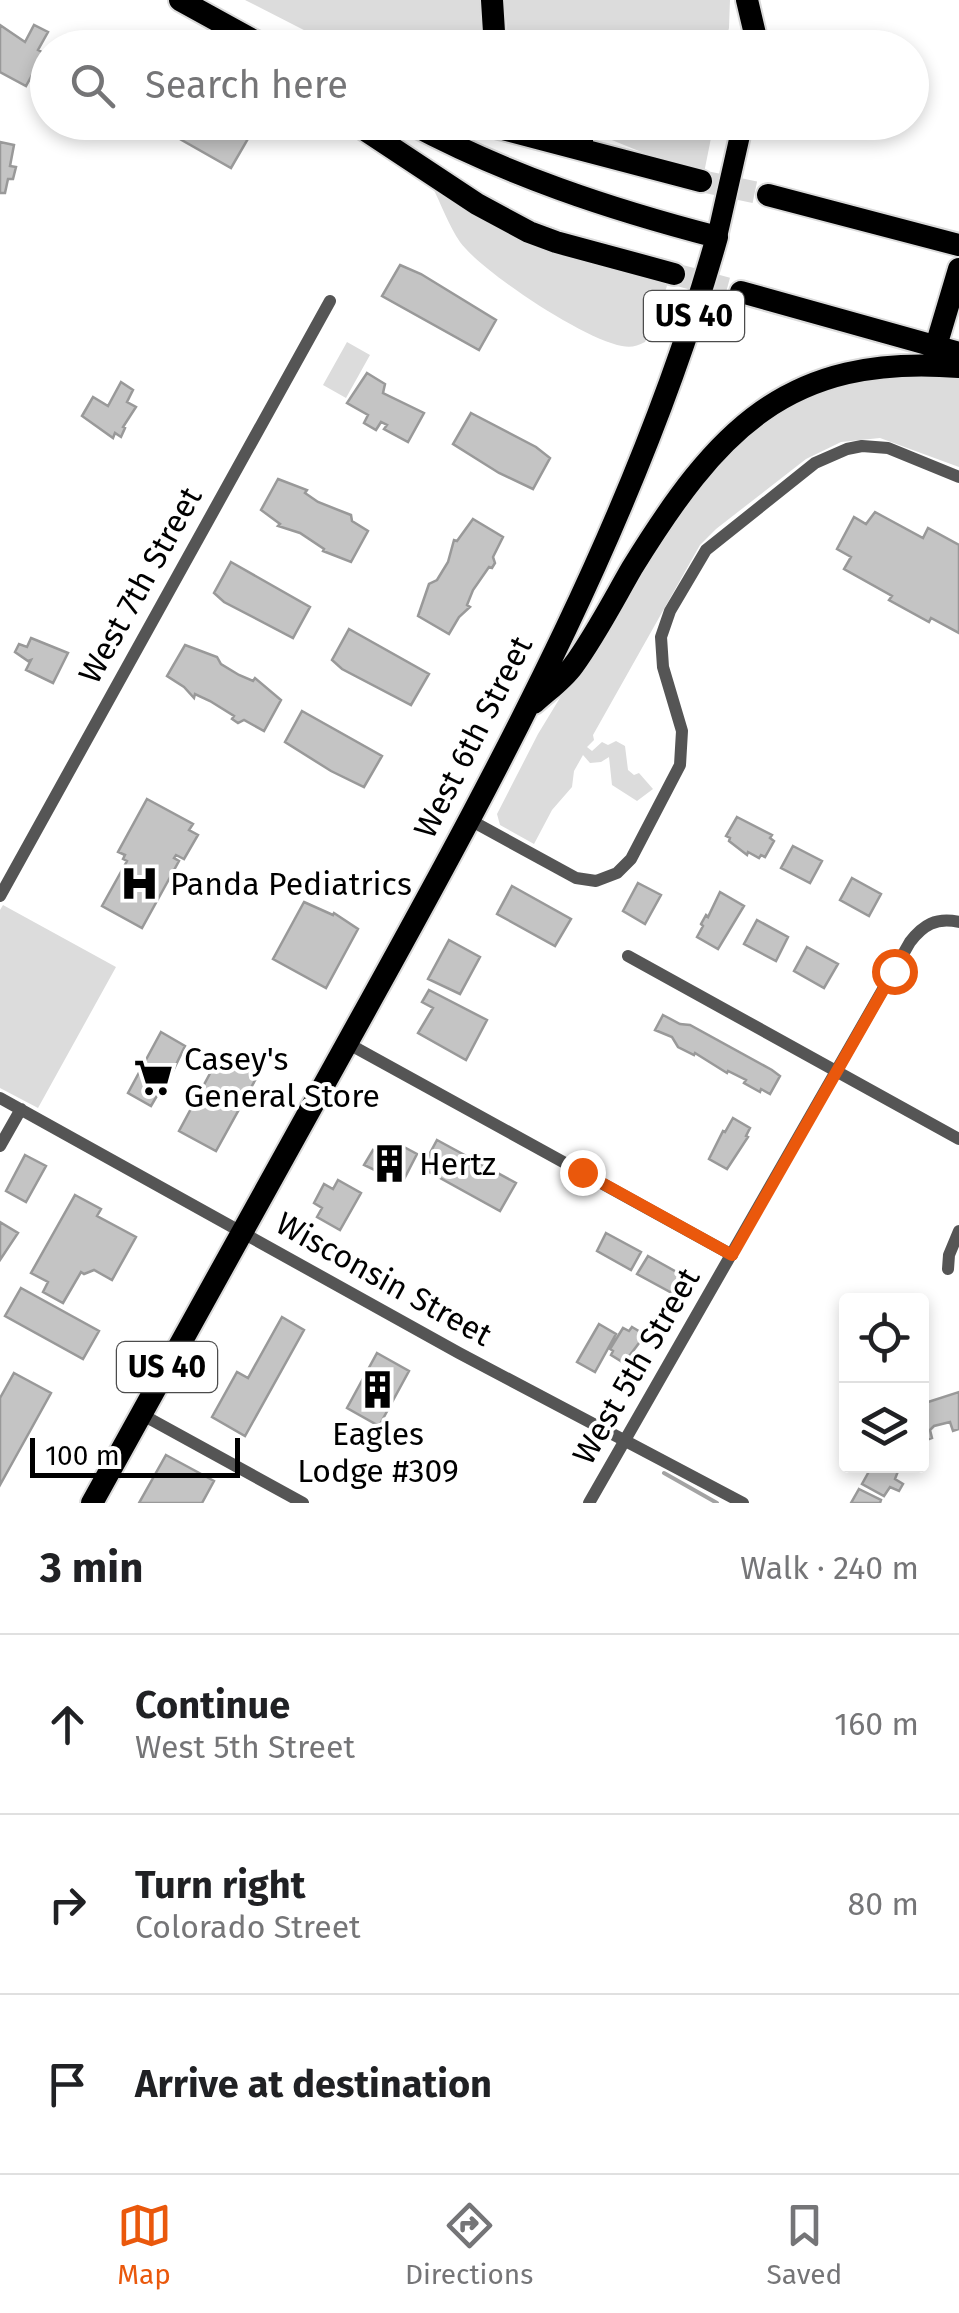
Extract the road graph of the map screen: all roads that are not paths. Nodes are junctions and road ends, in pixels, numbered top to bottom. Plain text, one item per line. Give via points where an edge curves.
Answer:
1 (180, 0) edge
2 (492, 0) edge
3 (747, 0) edge
4 (759, 0) edge
5 (233, 29) edge
6 (494, 30) edge
7 (752, 30) edge
8 (755, 30) edge
9 (380, 140) edge
10 (444, 140) edge
11 (544, 140) edge
12 (584, 140) edge
13 (739, 140) edge
14 (626, 162) junction
15 (701, 181) tunnel mouth
16 (768, 196) tunnel mouth
17 (717, 237) junction
18 (959, 244) edge
19 (959, 269) edge
20 (674, 274) tunnel mouth
21 (741, 292) tunnel mouth
22 (330, 301) dead end
23 (936, 346) junction
24 (959, 352) edge
25 (959, 367) edge
26 (959, 476) edge
27 (524, 712) junction
28 (470, 820) junction
29 (0, 896) edge
30 (959, 922) edge
31 (628, 956) dead end
32 (347, 1042) junction
33 (835, 1070) junction
34 (0, 1098) edge
35 (20, 1109) junction
36 (959, 1139) edge
37 (0, 1146) edge
38 (959, 1231) edge
39 (242, 1232) junction
40 (732, 1255) junction
41 (948, 1269) dead end
42 (141, 1414) junction
43 (624, 1441) junction
44 (92, 1503) edge
45 (303, 1503) edge
46 (589, 1503) edge
47 (743, 1503) edge

1 - 5 highway
2 - 6 highway
3 - 7 highway
4 - 8 main road
9 - 20 highway via 528,232
10 - 17 highway via 574,197
11 - 14 highway
12 - 14 highway
13 - 17 main road, West 6th Street
14 - 15 highway
16 - 18 highway
17 - 27 highway, West 6th Street / US 40 via 648,439
19 - 23 highway
21 - 23 highway
22 - 29 street, West 7th Street
23 - 24 highway
25 - 27 highway via 850,372 808,386 742,425 687,482 571,669
26 - 28 street via 888,448 847,448 815,462 706,550 661,636 682,731 680,764 631,859 617,873 596,881 576,878
27 - 28 highway, West 6th Street / US 40
28 - 32 highway, West 6th Street / US 40
30 - 33 street, West 5th Street via 934,921 919,931
31 - 33 street
32 - 39 highway, West 6th Street / US 40
32 - 40 street
33 - 36 street
33 - 40 street, West 5th Street
34 - 35 street, Wisconsin Street
35 - 37 street
35 - 39 street, Wisconsin Street
38 - 41 street
39 - 42 highway, West 6th Street / US 40
39 - 43 street, Wisconsin Street
40 - 43 street, West 5th Street
42 - 44 highway, West 6th Street / US 40
42 - 45 street
43 - 46 street, West 5th Street
43 - 47 street, Wisconsin Street

